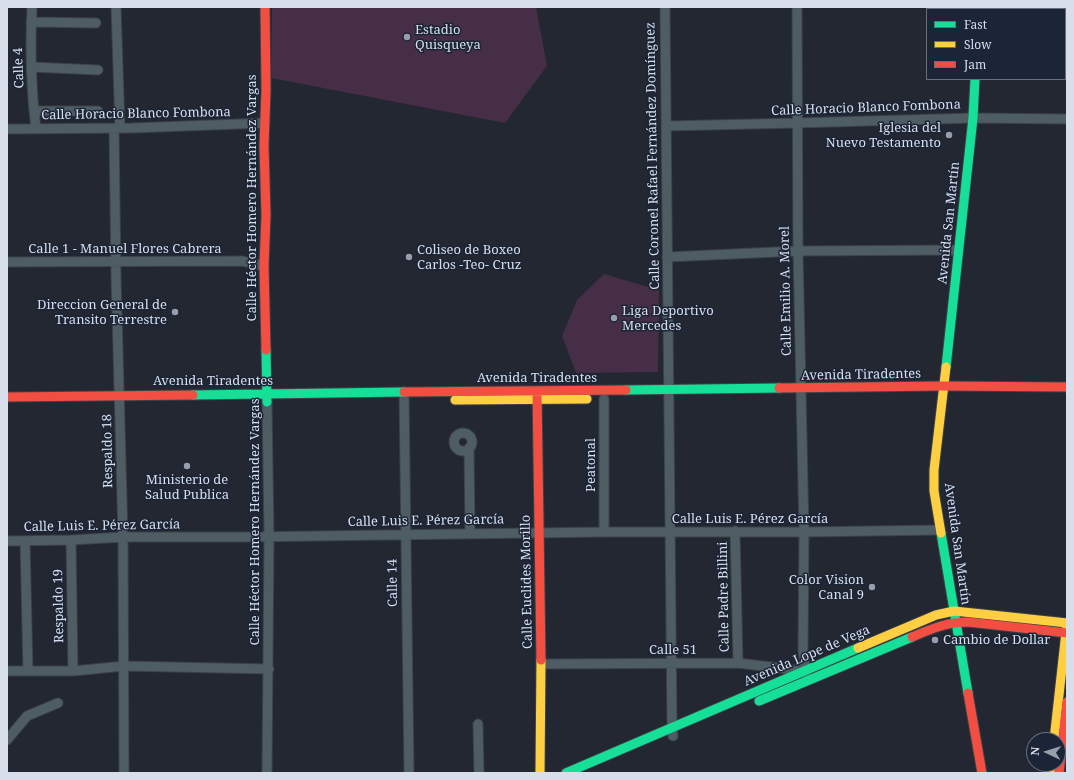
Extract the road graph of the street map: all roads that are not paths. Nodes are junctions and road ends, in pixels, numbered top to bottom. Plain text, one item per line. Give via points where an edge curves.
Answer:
1 (32, 7) edge
2 (116, 7) edge
3 (265, 7) edge
4 (665, 7) edge
5 (797, 7) edge
6 (31, 22) junction
7 (96, 23) dead end
8 (32, 67) junction
9 (98, 70) dead end
10 (975, 80) edge
11 (34, 111) junction
12 (98, 111) dead end
13 (973, 118) junction
14 (1067, 119) edge
15 (266, 123) junction
16 (796, 123) junction
17 (666, 126) junction
18 (117, 128) junction
19 (7, 129) edge
20 (36, 129) junction
21 (959, 250) junction
22 (798, 251) junction
23 (264, 255) junction
24 (667, 257) junction
25 (116, 261) junction
26 (242, 261) junction
27 (7, 262) edge
28 (264, 266) junction
29 (1067, 387) edge
30 (942, 391) junction
31 (537, 395) junction
32 (1067, 395) edge
33 (801, 396) junction
34 (910, 396) dead end
35 (7, 397) edge
36 (404, 397) junction
37 (669, 397) junction
38 (267, 398) junction
39 (120, 399) junction
40 (604, 399) junction
41 (647, 399) dead end
42 (7, 404) edge
43 (469, 448) dead end
44 (940, 530) junction
45 (735, 531) junction
46 (604, 532) junction
47 (670, 532) junction
48 (804, 532) junction
49 (539, 533) junction
50 (470, 534) junction
51 (405, 535) junction
52 (269, 536) junction
53 (123, 537) junction
54 (25, 540) junction
55 (71, 540) junction
56 (7, 541) edge
57 (954, 611) junction
58 (955, 622) junction
59 (1067, 628) edge
60 (671, 663) junction
61 (738, 663) junction
62 (541, 664) junction
63 (124, 666) junction
64 (269, 669) junction
65 (7, 671) edge
66 (28, 671) junction
67 (73, 671) junction
68 (805, 671) junction
69 (1067, 673) edge
70 (808, 680) junction
71 (1067, 702) edge
72 (58, 703) dead end
73 (1057, 714) junction
74 (478, 724) dead end
75 (673, 732) junction
76 (1055, 732) edge
77 (7, 740) edge
78 (124, 773) edge
79 (267, 773) edge
80 (409, 773) edge
81 (478, 773) edge
82 (540, 773) edge
83 (566, 773) edge
84 (585, 773) edge
85 (982, 773) edge
86 (1059, 773) edge

1 - 6 street, Calle 4
2 - 18 street, Respaldo 18
3 - 15 main road, Calle Héctor Homero Hernández Vargas
4 - 17 street, Calle Coronel Rafael Fernández Domínguez
5 - 16 street, Calle Emilio A. Morel
6 - 7 street
6 - 8 street, Calle 4
8 - 9 street
8 - 11 street, Calle 4
10 - 13 main road, Avenida San Martín
11 - 12 street
11 - 20 street, Calle 4
13 - 14 street, Calle Horacio Blanco Fombona
13 - 16 street, Calle Horacio Blanco Fombona
13 - 21 main road, Avenida San Martín
15 - 18 street, Calle Horacio Blanco Fombona
15 - 23 main road, Calle Héctor Homero Hernández Vargas
16 - 17 street, Calle Horacio Blanco Fombona
16 - 22 street, Calle Emilio A. Morel
17 - 24 street, Calle Coronel Rafael Fernández Domínguez
18 - 20 street, Calle Horacio Blanco Fombona
18 - 25 street, Respaldo 18
19 - 20 street, Calle Horacio Blanco Fombona
21 - 22 street
21 - 30 main road, Avenida San Martín
22 - 24 street
22 - 33 street, Calle Emilio A. Morel
23 - 26 street, Calle 1 - Manuel Flores Cabrera
23 - 28 main road, Calle Héctor Homero Hernández Vargas
24 - 37 street, Calle Coronel Rafael Fernández Domínguez
25 - 26 street, Calle 1 - Manuel Flores Cabrera
25 - 27 street, Calle 1 - Manuel Flores Cabrera
25 - 39 street, Respaldo 18
26 - 28 street, Calle 1 - Manuel Flores Cabrera
28 - 38 main road, Calle Héctor Homero Hernández Vargas
29 - 30 main road, Avenida Tiradentes
30 - 32 main road, Avenida Tiradentes
30 - 33 main road, Avenida Tiradentes
30 - 34 main road, Avenida Tiradentes
30 - 44 main road, Avenida San Martín via 934,470
31 - 36 main road, Avenida Tiradentes
31 - 37 main road, Avenida Tiradentes
31 - 40 main road, Avenida Tiradentes
31 - 49 main road, Calle Euclides Morillo
33 - 37 main road, Avenida Tiradentes
33 - 48 street, Calle Emilio A. Morel
35 - 39 main road, Avenida Tiradentes
36 - 38 main road, Avenida Tiradentes
36 - 51 street, Calle 14
37 - 47 street, Calle Coronel Rafael Fernández Domínguez
38 - 39 main road, Avenida Tiradentes
38 - 52 street, Calle Héctor Homero Hernández Vargas
39 - 42 main road, Avenida Tiradentes
39 - 53 street, Respaldo 18
40 - 41 main road, Avenida Tiradentes
40 - 46 street, Peatonal
43 - 50 street
44 - 48 street, Calle Luis E. Pérez García
44 - 57 main road, Avenida San Martín
45 - 47 street, Calle Luis E. Pérez García
45 - 48 street, Calle Luis E. Pérez García
45 - 61 street, Calle Padre Billini
46 - 47 street, Calle Luis E. Pérez García
46 - 49 street, Calle Luis E. Pérez García
47 - 60 street, Calle Coronel Rafael Fernández Domínguez
48 - 68 street, Calle Emilio A. Morel
49 - 50 street, Calle Luis E. Pérez García
49 - 62 main road, Calle Euclides Morillo
50 - 51 street, Calle Luis E. Pérez García
51 - 52 street, Calle Luis E. Pérez García
51 - 80 street, Calle 14
52 - 53 street, Calle Luis E. Pérez García
52 - 64 street, Calle Héctor Homero Hernández Vargas
53 - 55 street, Calle Luis E. Pérez García
53 - 63 street, Respaldo 18
54 - 55 street, Calle Luis E. Pérez García
54 - 56 street, Calle Luis E. Pérez García
54 - 66 street
55 - 67 street, Respaldo 19
57 - 58 main road, Avenida San Martín
57 - 59 main road, Avenida Lope de Vega
57 - 68 main road, Avenida Lope de Vega via 936,615
58 - 59 main road, Avenida Lope de Vega
58 - 70 main road, Avenida Lope de Vega via 937,626
58 - 85 main road, Avenida San Martín
59 - 73 main road
60 - 61 street, Calle 51
60 - 62 street, Calle 51
60 - 75 street, Calle Coronel Rafael Fernández Domínguez
61 - 68 street, Calle 51
62 - 82 main road, Calle Euclides Morillo
63 - 64 street
63 - 67 street
63 - 78 street, Respaldo 18
64 - 79 street, Calle Héctor Homero Hernández Vargas
65 - 66 street
66 - 67 street
68 - 70 street, Calle Emilio A. Morel
68 - 75 main road, Avenida Lope de Vega
69 - 73 main road via 1063,704
70 - 75 main road, Avenida Lope de Vega
71 - 86 main road
72 - 77 street via 27,716
73 - 76 main road
74 - 81 street
75 - 83 main road, Avenida Lope de Vega
75 - 84 main road, Avenida Lope de Vega

